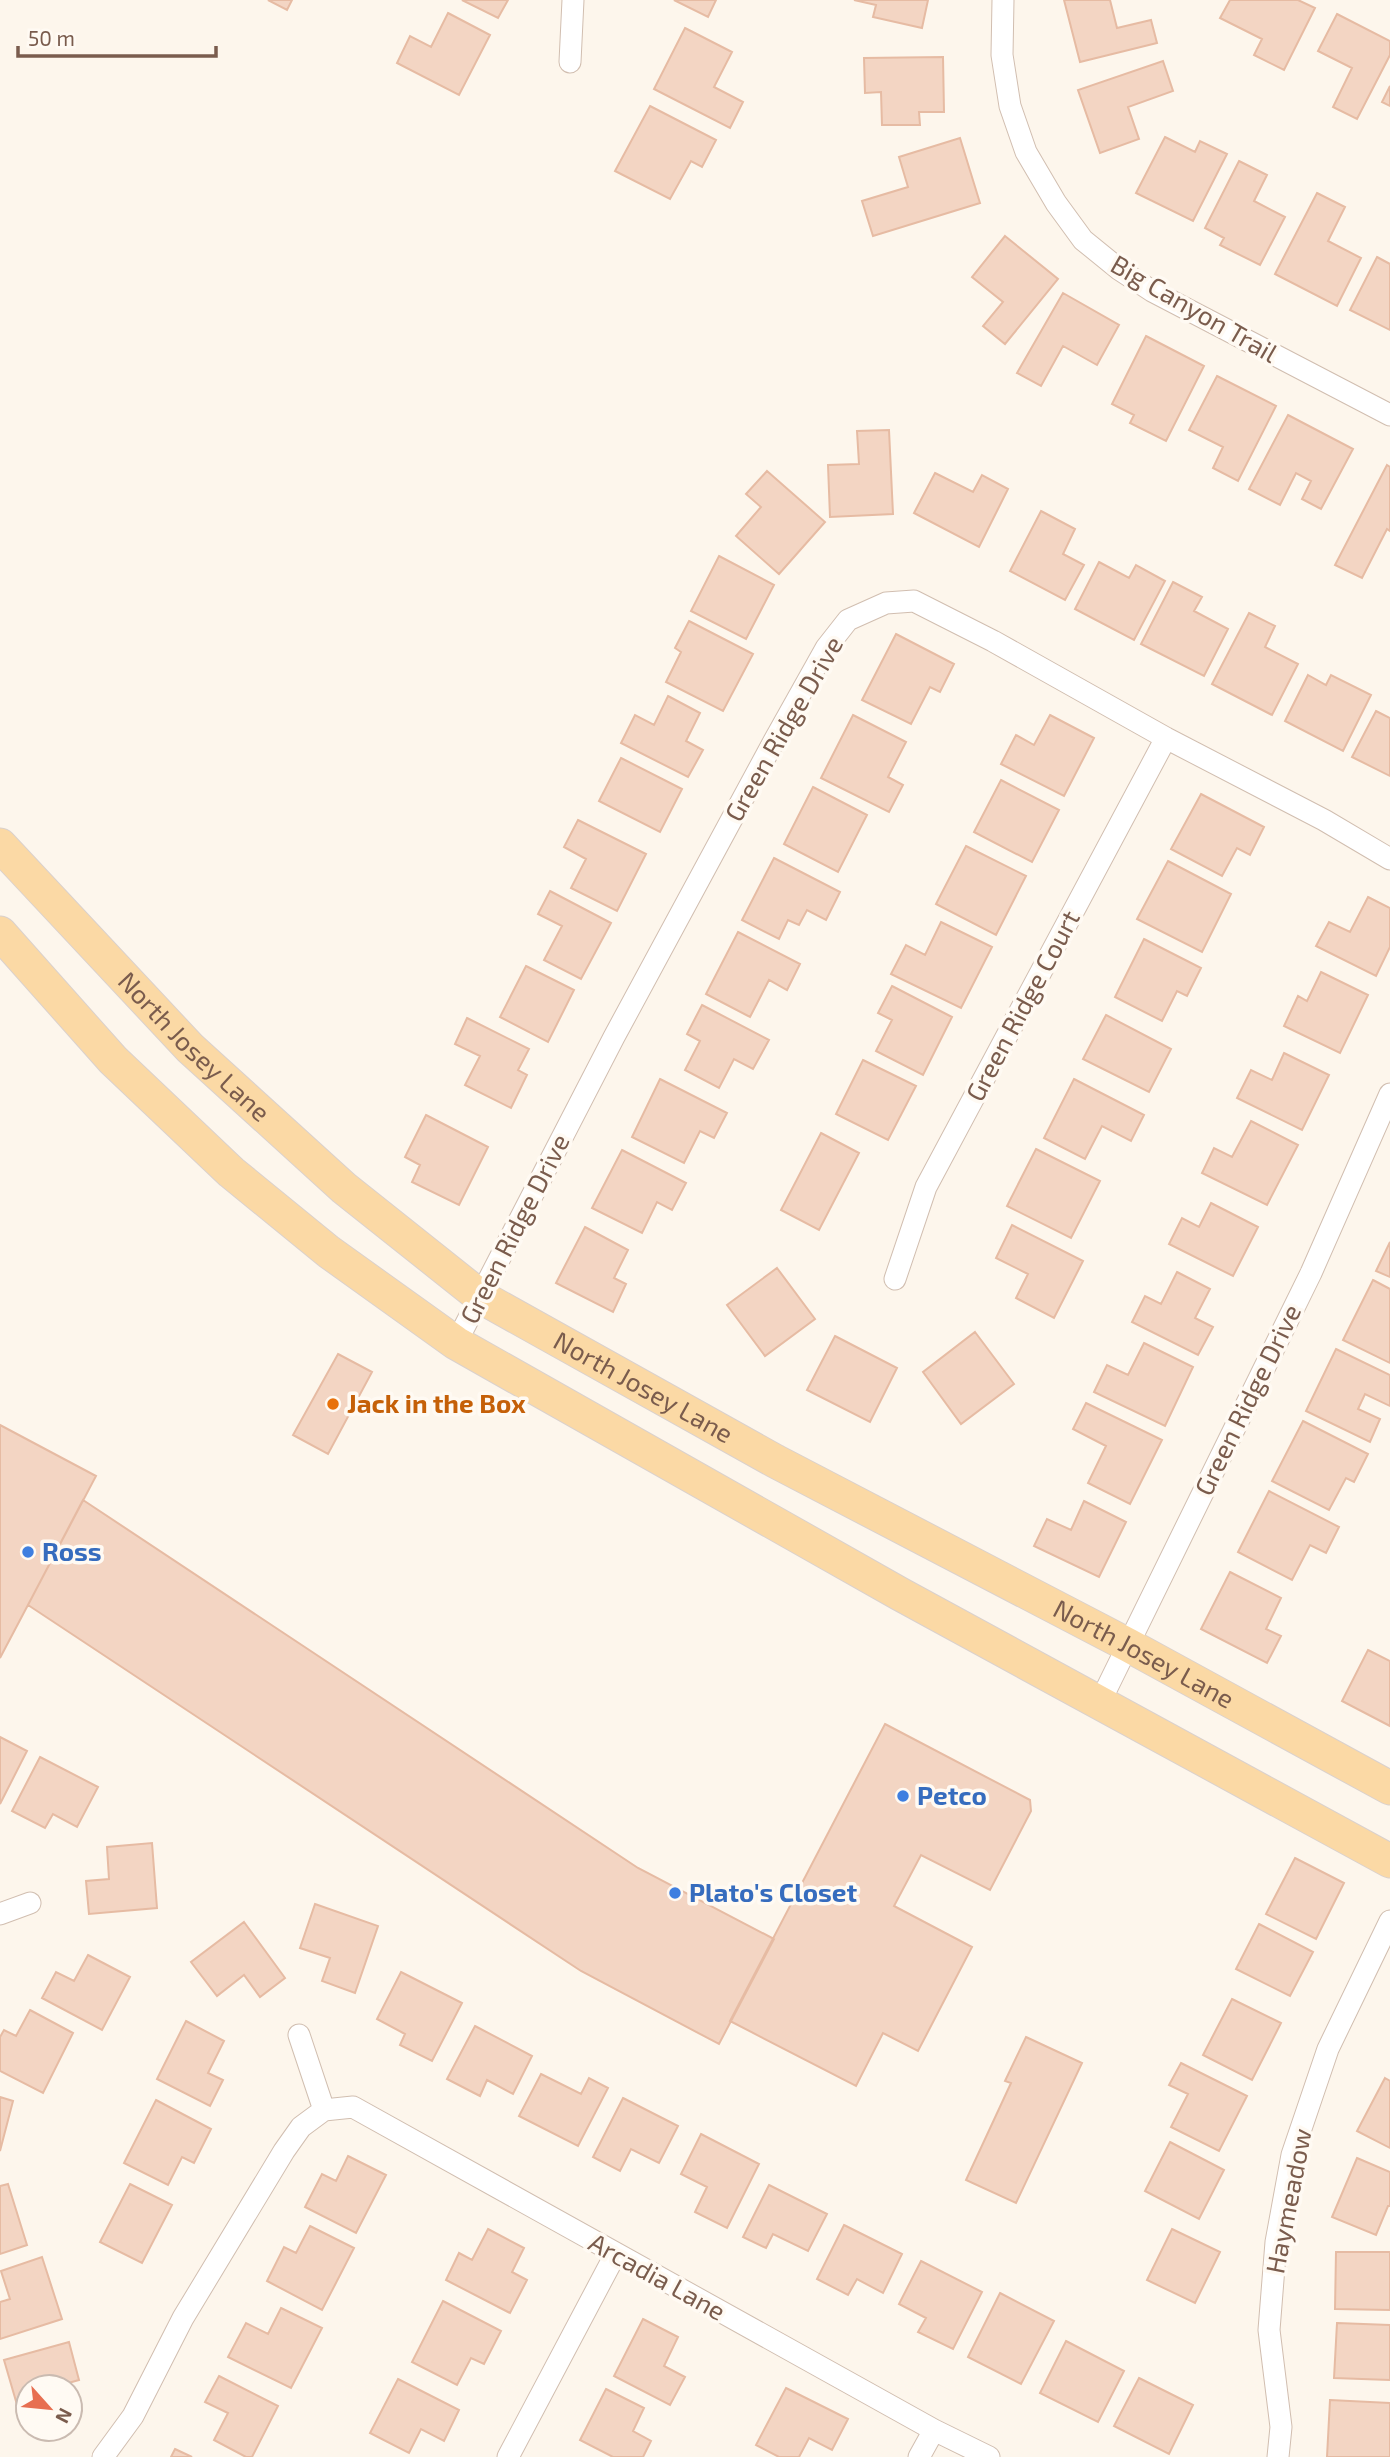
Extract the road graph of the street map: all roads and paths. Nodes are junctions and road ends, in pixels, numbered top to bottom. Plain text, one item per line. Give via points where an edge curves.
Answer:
1 (573, 0) edge
2 (1003, 0) edge
3 (570, 62) dead end
4 (1390, 415) edge
5 (1166, 738) junction
6 (0, 845) edge
7 (1390, 859) edge
8 (0, 933) edge
9 (1390, 1094) edge
10 (895, 1279) dead end
11 (481, 1297) junction
12 (456, 1343) junction
13 (1128, 1645) junction
14 (1100, 1702) junction
15 (1390, 1788) edge
16 (1390, 1861) edge
17 (30, 1903) dead end
18 (0, 1914) edge
19 (1390, 1921) edge
20 (299, 2035) dead end
21 (324, 2110) junction
22 (615, 2255) junction
23 (934, 2430) junction
24 (103, 2457) edge
25 (508, 2457) edge
26 (919, 2457) edge
27 (989, 2457) edge
28 (1278, 2457) edge

1 - 3 street
2 - 4 street, Big Canyon Trail via 1002,55 1010,106 1026,152 1083,240 1152,291
5 - 7 street, Green Ridge Drive
5 - 10 street, Green Ridge Court via 926,1187
5 - 11 street, Green Ridge Drive via 914,601 886,603 848,620 826,648 614,1037
6 - 11 main road, North Josey Lane via 190,1048 344,1188
8 - 12 main road, North Josey Lane via 113,1060 231,1172 329,1252
9 - 13 street, Green Ridge Drive via 1311,1273
11 - 12 street, Green Ridge Drive
11 - 13 main road, North Josey Lane via 775,1461
12 - 14 main road, North Josey Lane
13 - 14 street, Green Ridge Drive
13 - 15 main road, North Josey Lane
14 - 16 main road, North Josey Lane
17 - 18 street
19 - 28 street, Haymeadow via 1328,2049 1292,2155 1276,2242 1269,2330 1281,2427
20 - 21 street
21 - 22 street, Arcadia Lane via 353,2107
21 - 24 street via 301,2127 284,2151 183,2318 133,2416
22 - 23 street, Arcadia Lane
22 - 25 street
23 - 26 street
23 - 27 street, Arcadia Lane

